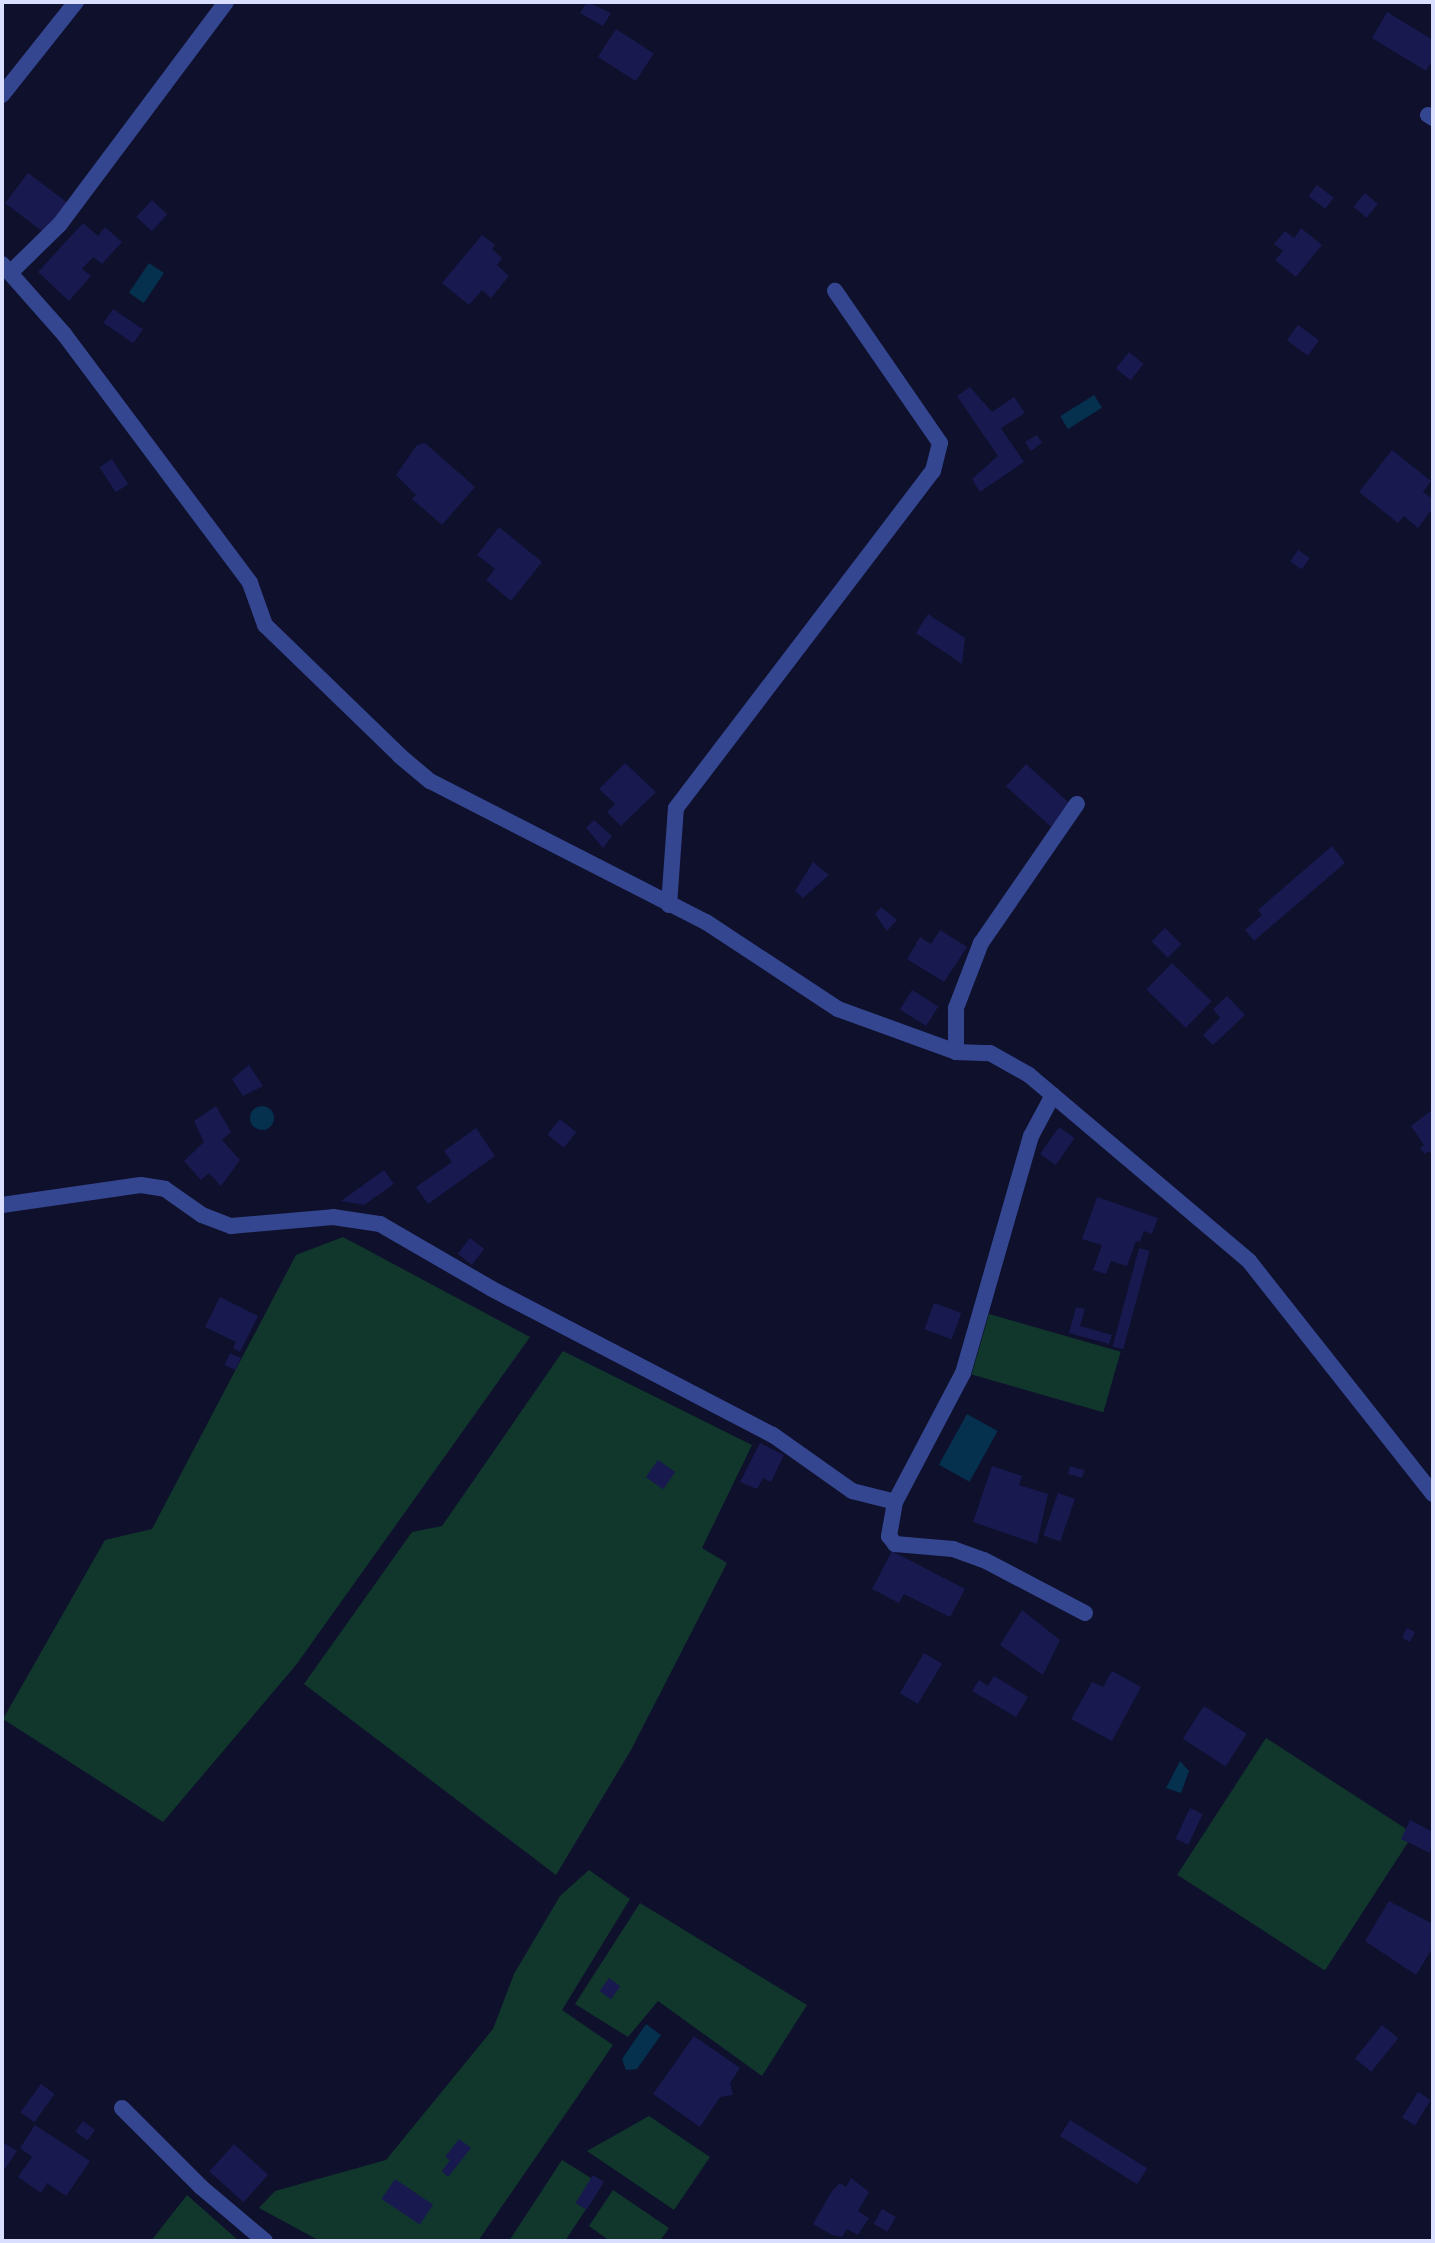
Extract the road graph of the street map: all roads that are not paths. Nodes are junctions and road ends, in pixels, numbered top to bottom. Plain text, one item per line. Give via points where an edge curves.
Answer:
1 (76, 2) edge
2 (226, 2) edge
3 (2, 95) edge
4 (6, 269) edge
5 (835, 291) dead end
6 (1077, 804) dead end
7 (669, 905) junction
8 (956, 1052) junction
9 (1053, 1095) junction
10 (2, 1205) edge
11 (1433, 1494) edge
12 (895, 1502) junction
13 (1085, 1613) dead end
14 (122, 2108) dead end
15 (265, 2241) edge

1 - 3 street
2 - 4 street via 60,224
4 - 7 street via 64,334 250,583 265,625 400,756 430,781
5 - 7 street via 940,443 933,471 676,808
6 - 8 street via 981,943 956,1008
7 - 8 street via 706,922 838,1009
8 - 9 street via 999,1057
9 - 11 street via 1249,1261
9 - 12 street via 1031,1136 963,1373
10 - 12 street via 141,1185 165,1189 202,1215 231,1226 333,1217 380,1224 492,1289 773,1435 852,1491
12 - 13 street via 889,1536 895,1544 953,1549 984,1560
14 - 15 street via 201,2187

